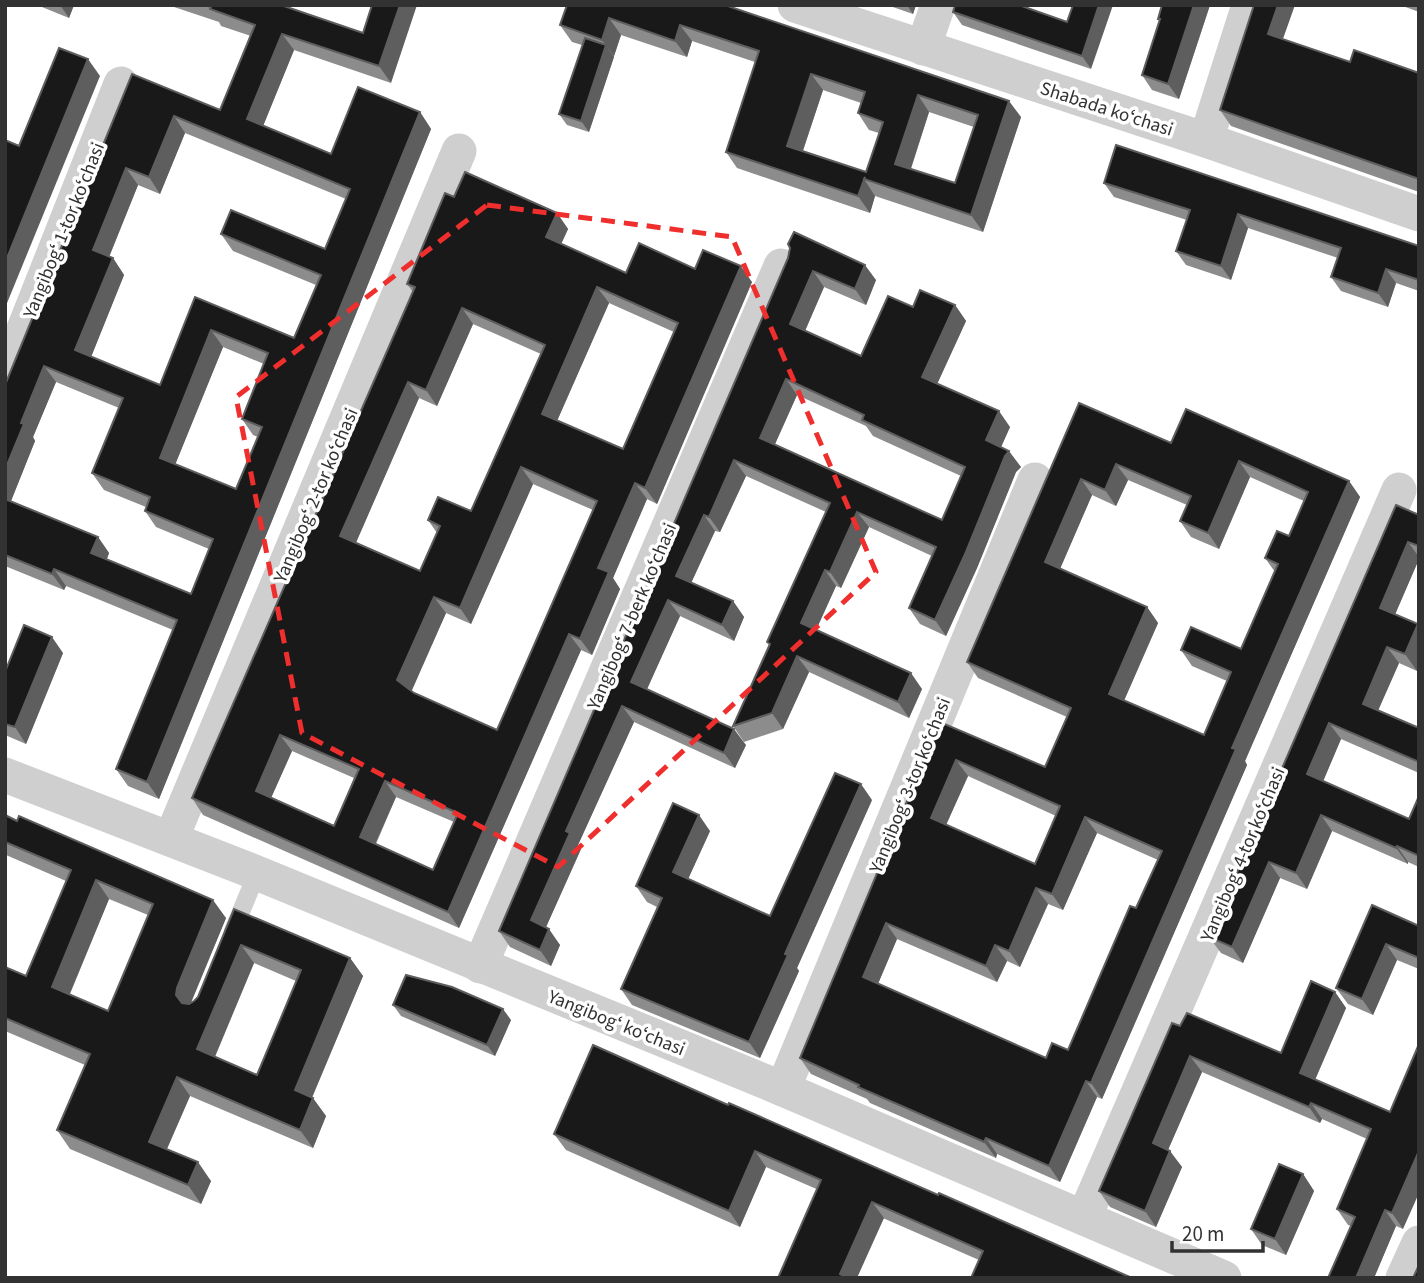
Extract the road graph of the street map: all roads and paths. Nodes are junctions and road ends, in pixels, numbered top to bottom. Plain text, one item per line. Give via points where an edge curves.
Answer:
1 (795, 5) edge
2 (938, 5) edge
3 (1249, 5) edge
4 (923, 48) junction
5 (121, 83) dead end
6 (1206, 140) junction
7 (459, 151) dead end
8 (1419, 214) edge
9 (781, 266) edge
10 (5, 377) edge
11 (1035, 481) dead end
12 (1399, 490) dead end
13 (5, 775) edge
14 (171, 839) junction
15 (257, 873) junction
16 (226, 948) edge
17 (480, 966) junction
18 (783, 1089) junction
19 (1084, 1218) junction
20 (1419, 1242) edge
21 (1224, 1278) edge
22 (1403, 1278) edge

1 - 4 street, Shabada koʻchasi
2 - 4 street
3 - 6 street
4 - 6 street, Shabada koʻchasi
5 - 10 street, Yangibogʻ 1-tor koʻchasi
6 - 8 street, Shabada koʻchasi
7 - 14 street, Yangibogʻ 2-tor koʻchasi
9 - 17 street, Yangibogʻ 7-berk koʻchasi
11 - 18 street, Yangibogʻ 3-tor koʻchasi
12 - 19 street, Yangibogʻ 4-tor koʻchasi
13 - 14 street, Yangibogʻ koʻchasi
14 - 15 street, Yangibogʻ koʻchasi
15 - 16 lane
15 - 17 street, Yangibogʻ koʻchasi
17 - 18 street, Yangibogʻ koʻchasi
18 - 19 street, Yangibogʻ koʻchasi
19 - 21 street, Yangibogʻ koʻchasi
20 - 22 street

